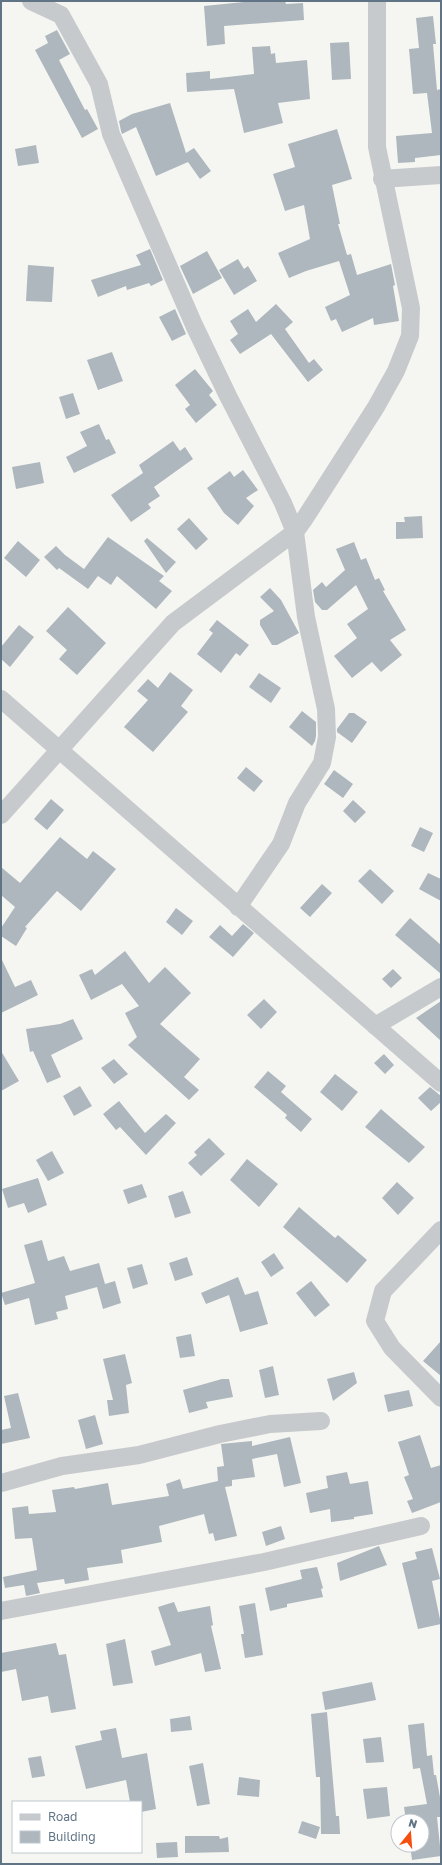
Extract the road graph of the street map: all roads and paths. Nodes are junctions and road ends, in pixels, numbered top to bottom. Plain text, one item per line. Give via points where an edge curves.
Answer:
1 (31, 1) edge
2 (377, 1) edge
3 (441, 175) edge
4 (382, 179) junction
5 (295, 532) junction
6 (1, 699) edge
7 (59, 751) junction
8 (1, 815) edge
9 (238, 908) junction
10 (441, 987) edge
11 (375, 1026) junction
12 (441, 1083) edge
13 (441, 1230) edge
14 (441, 1398) edge
15 (321, 1421) dead end
16 (1, 1483) edge
17 (421, 1526) dead end
18 (1, 1611) edge

1 - 5 street via 61,15 99,84 110,134 194,325 231,403 284,503
2 - 4 street via 377,147
3 - 4 street
4 - 5 street via 411,308 410,336 396,371 376,407
5 - 7 street via 173,623
5 - 9 street via 306,617 326,709 327,737 322,763 297,804 281,844
6 - 7 street
7 - 8 street
7 - 9 street
9 - 11 street
10 - 11 street
11 - 12 street
13 - 14 street via 383,1291 376,1321 392,1348
15 - 16 street via 270,1424 139,1455 62,1466
17 - 18 street via 264,1562

